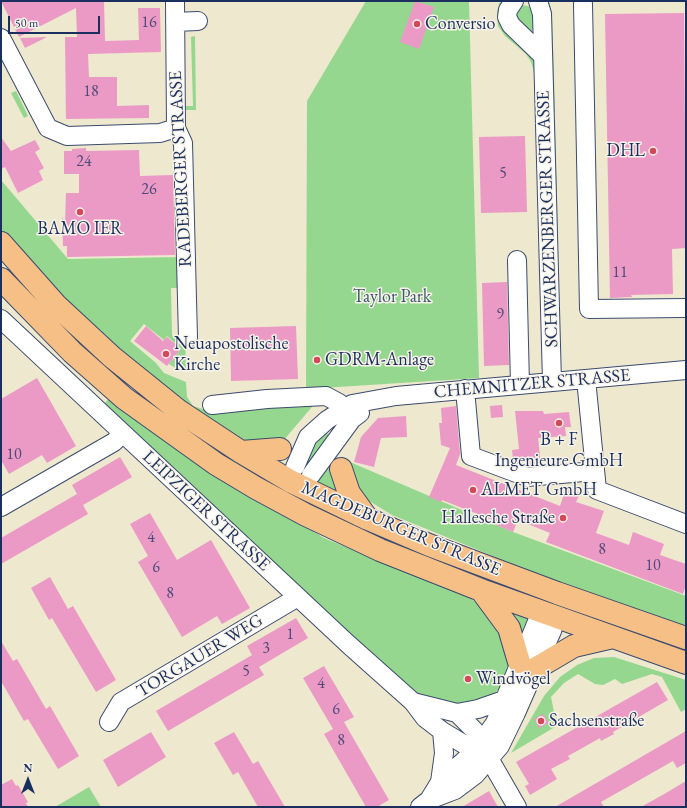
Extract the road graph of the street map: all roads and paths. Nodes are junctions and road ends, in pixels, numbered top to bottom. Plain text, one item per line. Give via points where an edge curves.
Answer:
1 (175, 1) edge
2 (514, 1) edge
3 (538, 1) edge
4 (583, 4) dead end
5 (198, 21) dead end
6 (175, 22) junction
7 (1, 38) edge
8 (543, 56) junction
9 (176, 128) junction
10 (1, 243) edge
11 (517, 260) dead end
12 (1, 279) edge
13 (686, 308) edge
14 (1, 319) edge
15 (188, 338) dead end
16 (686, 370) edge
17 (586, 379) junction
18 (552, 382) junction
19 (520, 385) junction
20 (465, 390) junction
21 (212, 405) dead end
22 (348, 414) junction
23 (123, 433) junction
24 (340, 434) junction
25 (308, 437) junction
26 (280, 449) joint
27 (241, 452) junction
28 (341, 469) joint
29 (595, 471) junction
30 (299, 477) junction
31 (283, 503) junction
32 (1, 507) edge
33 (368, 519) junction
34 (686, 524) edge
35 (481, 590) junction
36 (557, 593) junction
37 (298, 597) junction
38 (548, 614) junction
39 (613, 637) junction
40 (686, 638) edge
41 (686, 662) edge
42 (527, 666) junction
43 (504, 700) junction
44 (413, 702) junction
45 (456, 713) junction
46 (109, 722) dead end
47 (442, 731) junction
48 (483, 751) junction
49 (440, 782) junction
50 (425, 804) edge
51 (517, 807) edge

1 - 6 street, RADEBERGER STRASSE
2 - 8 street via 508,10 507,18
3 - 8 street, SCHWARZENBERGER STRASSE via 542,14
4 - 13 street via 589,309
5 - 6 street
6 - 9 street, RADEBERGER STRASSE
7 - 9 street via 48,128 61,135 160,133
8 - 18 street, SCHWARZENBERGER STRASSE
9 - 15 street, RADEBERGER STRASSE via 183,143
10 - 27 main road, MAGDEBURGER STRASSE via 56,305 112,357 179,411
11 - 19 street
12 - 31 main road, MAGDEBURGER STRASSE via 72,352 124,398 216,464
14 - 23 street, LEIPZIGER STRASSE
16 - 17 street, CHEMNITZER STRASSE
17 - 18 street, CHEMNITZER STRASSE
17 - 29 street
18 - 19 street, CHEMNITZER STRASSE
19 - 20 street, CHEMNITZER STRASSE
20 - 22 street, CHEMNITZER STRASSE via 396,396 352,404
20 - 29 street via 471,456 527,476
21 - 22 street via 314,395 333,398
22 - 24 street
22 - 25 street, CHEMNITZER STRASSE
23 - 32 street via 114,442
23 - 37 street, LEIPZIGER STRASSE
24 - 28 street
24 - 30 street
25 - 26 street, CHEMNITZER STRASSE
25 - 30 street, CHEMNITZER STRASSE
26 - 27 main road
27 - 30 main road, MAGDEBURGER STRASSE
28 - 33 main road via 349,493
29 - 34 street via 597,490
30 - 31 main road
30 - 33 main road, MAGDEBURGER STRASSE
31 - 35 main road, MAGDEBURGER STRASSE via 380,550
33 - 36 main road, MAGDEBURGER STRASSE via 436,548
35 - 38 main road, MAGDEBURGER STRASSE
35 - 42 main road via 509,628
36 - 38 main road
36 - 40 main road, MAGDEBURGER STRASSE
37 - 44 street, LEIPZIGER STRASSE
37 - 46 street, TORGAUER WEG via 121,702
38 - 39 main road, MAGDEBURGER STRASSE
38 - 42 street via 552,631
39 - 41 main road, MAGDEBURGER STRASSE
39 - 42 main road via 574,646
42 - 43 street
42 - 48 street via 510,728 500,746
43 - 45 street, LEIPZIGER STRASSE
43 - 48 street
44 - 45 street, LEIPZIGER STRASSE
44 - 47 street, LEIPZIGER STRASSE via 426,718
45 - 48 street, LEIPZIGER STRASSE via 474,730
47 - 48 street, LEIPZIGER STRASSE
47 - 49 street via 444,753
48 - 49 street
48 - 50 street via 475,775 455,790
48 - 51 street
49 - 50 street

